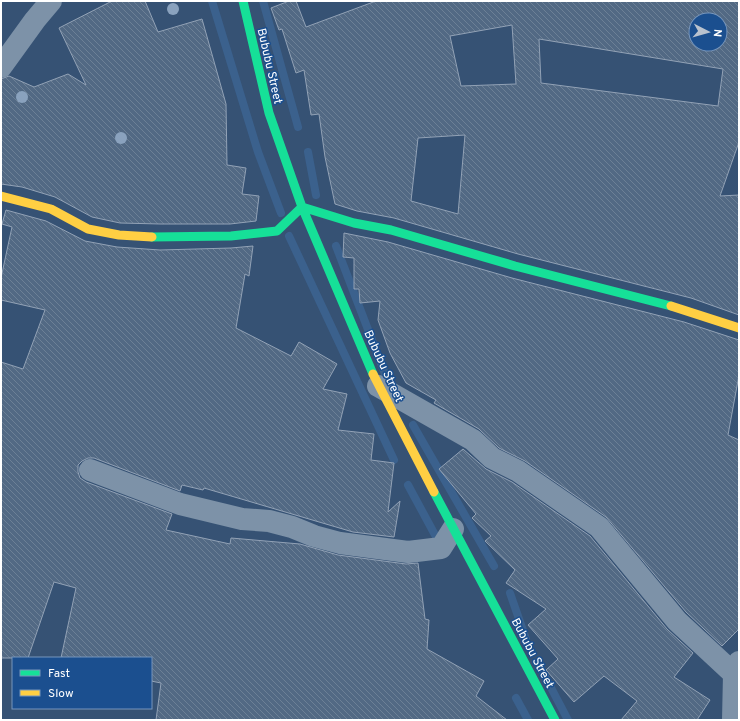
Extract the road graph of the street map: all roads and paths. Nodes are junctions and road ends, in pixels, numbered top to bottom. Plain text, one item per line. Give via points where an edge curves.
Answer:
1 (51, 1) edge
2 (242, 1) edge
3 (1, 67) edge
4 (1, 196) edge
5 (302, 207) junction
6 (739, 328) edge
7 (378, 386) junction
8 (90, 470) dead end
9 (453, 529) junction
10 (736, 668) edge
11 (555, 720) edge
12 (733, 720) edge

1 - 3 street
2 - 5 street, Bububu Street via 269,113
4 - 5 street via 51,209 88,229 119,235 160,237 231,236 277,231
5 - 6 street via 515,266 688,310
5 - 7 street, Bububu Street
7 - 9 street, Bububu Street
7 - 10 street via 473,440 492,458 518,471 599,526 677,621
8 - 9 street via 180,504 242,519 269,521 340,543 408,552 442,548
9 - 11 street, Bububu Street
10 - 12 street

